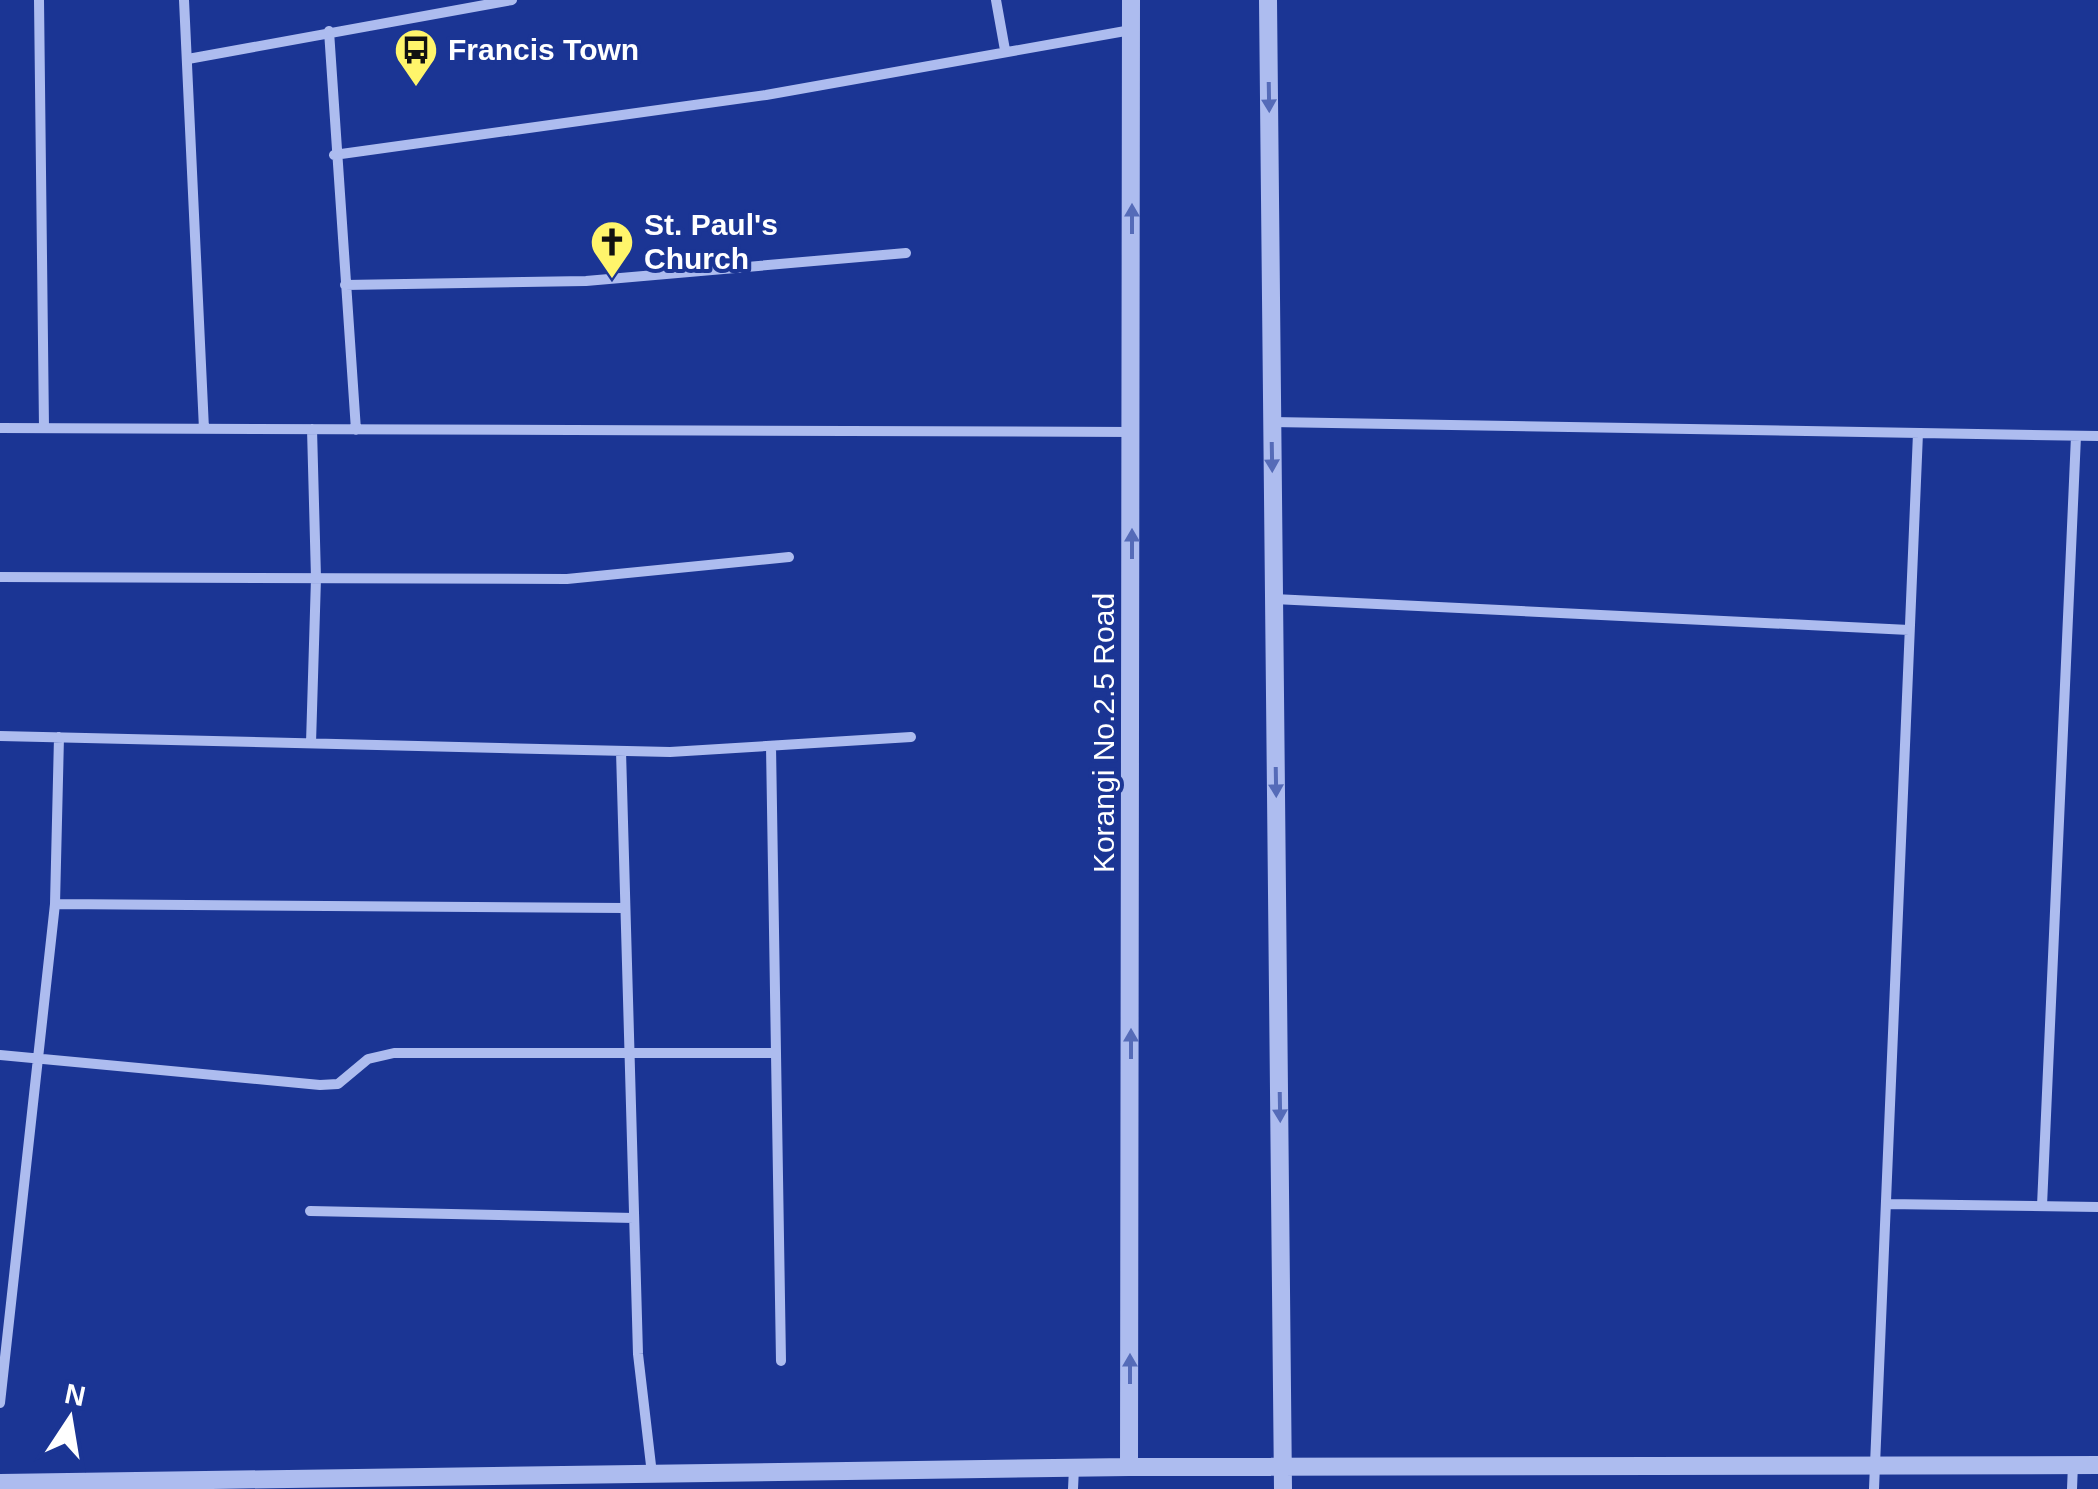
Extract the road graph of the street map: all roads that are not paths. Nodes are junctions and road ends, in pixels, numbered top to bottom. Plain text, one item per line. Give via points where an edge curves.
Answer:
1 (39, 0) edge
2 (184, 0) edge
3 (512, 0) edge
4 (996, 0) edge
5 (1131, 0) edge
6 (1268, 0) edge
7 (1131, 30) junction
8 (329, 31) junction
9 (1004, 50) junction
10 (188, 59) junction
11 (334, 156) junction
12 (906, 253) dead end
13 (345, 286) junction
14 (1272, 422) junction
15 (0, 428) edge
16 (44, 428) junction
17 (204, 429) junction
18 (312, 429) junction
19 (356, 430) junction
20 (1133, 432) junction
21 (1918, 433) junction
22 (2076, 436) junction
23 (2098, 436) edge
24 (790, 557) dead end
25 (0, 577) edge
26 (316, 578) junction
27 (1274, 599) junction
28 (1909, 630) junction
29 (0, 736) edge
30 (59, 737) junction
31 (911, 737) dead end
32 (311, 743) junction
33 (771, 746) junction
34 (621, 751) junction
35 (55, 904) junction
36 (625, 908) junction
37 (776, 1054) junction
38 (0, 1056) edge
39 (629, 1056) junction
40 (41, 1057) junction
41 (1886, 1204) junction
42 (2042, 1206) junction
43 (2098, 1207) edge
44 (310, 1211) dead end
45 (634, 1218) junction
46 (781, 1361) dead end
47 (0, 1403) edge
48 (2073, 1464) junction
49 (2098, 1465) edge
50 (1284, 1466) junction
51 (1129, 1467) junction
52 (1874, 1467) junction
53 (1074, 1468) junction
54 (652, 1474) junction
55 (0, 1483) edge
56 (159, 1485) edge
57 (34, 1486) edge
58 (1073, 1489) edge
59 (1284, 1489) edge
60 (1874, 1489) edge
61 (2072, 1489) edge

1 - 16 street
2 - 10 street
3 - 8 street
4 - 9 street
5 - 7 street, Korangi No.2.5 Road
6 -> 14 street
7 - 9 street
20 -> 7 street, Korangi No.2.5 Road
8 - 10 street
8 - 11 street
9 - 11 street via 766,95
10 - 17 street
11 - 13 street
12 - 13 street via 586,281
13 - 19 street
14 - 21 street
14 -> 27 street
15 - 16 street
16 - 17 street
17 - 18 street
18 - 19 street
18 - 26 street
19 - 20 street
51 -> 20 street, Korangi No.2.5 Road
21 - 22 street
21 - 28 street
22 - 23 street
22 - 42 street
24 - 26 street via 567,579
25 - 26 street
26 - 32 street
27 - 28 street
27 -> 50 street
28 - 41 street
29 - 30 street
30 - 32 street
30 - 35 street
31 - 33 street
32 - 34 street
33 - 34 street
33 - 37 street
34 - 36 street
35 - 36 street
35 - 40 street
36 - 39 street
37 - 39 street
37 - 46 street
38 - 40 street
39 - 40 street via 394,1052 368,1059 338,1084 320,1085
39 - 45 street
40 - 47 street
41 - 42 street
41 - 52 street
42 - 43 street
44 - 45 street
45 - 54 street via 638,1354
48 - 49 street
48 - 52 street
48 - 61 street
50 - 51 street
50 - 52 street
50 - 59 street
51 - 53 street
52 - 60 street
53 - 54 street
53 - 58 street
54 - 56 street
55 - 57 street
56 - 57 street

